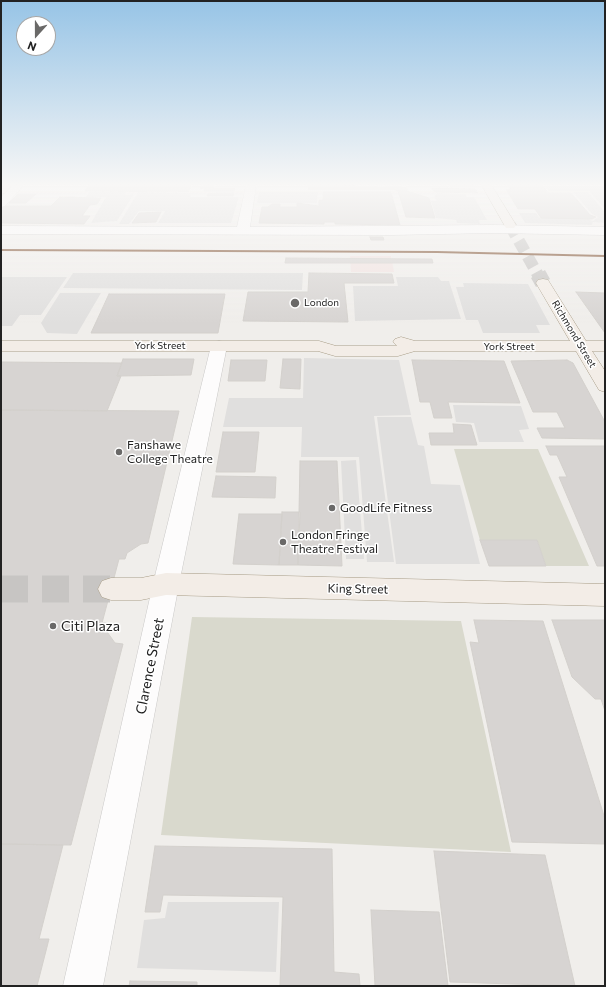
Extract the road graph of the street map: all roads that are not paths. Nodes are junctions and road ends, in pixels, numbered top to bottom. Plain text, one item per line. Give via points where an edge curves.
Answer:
1 (543, 283) tunnel mouth
2 (1, 346) edge
3 (219, 346) junction
4 (581, 346) junction
5 (605, 346) edge
6 (605, 386) edge
7 (166, 584) junction
8 (111, 589) tunnel mouth
9 (605, 595) edge
10 (83, 986) edge

1 - 4 main road, Richmond Street
2 - 3 main road, York Street
3 - 4 main road, York Street via 319,346 335,351 398,351 414,346
3 - 7 street, Clarence Street
4 - 5 main road, York Street
4 - 6 main road, Richmond Street
7 - 8 main road, King Street via 141,589
7 - 9 main road, King Street
7 - 10 street, Clarence Street

